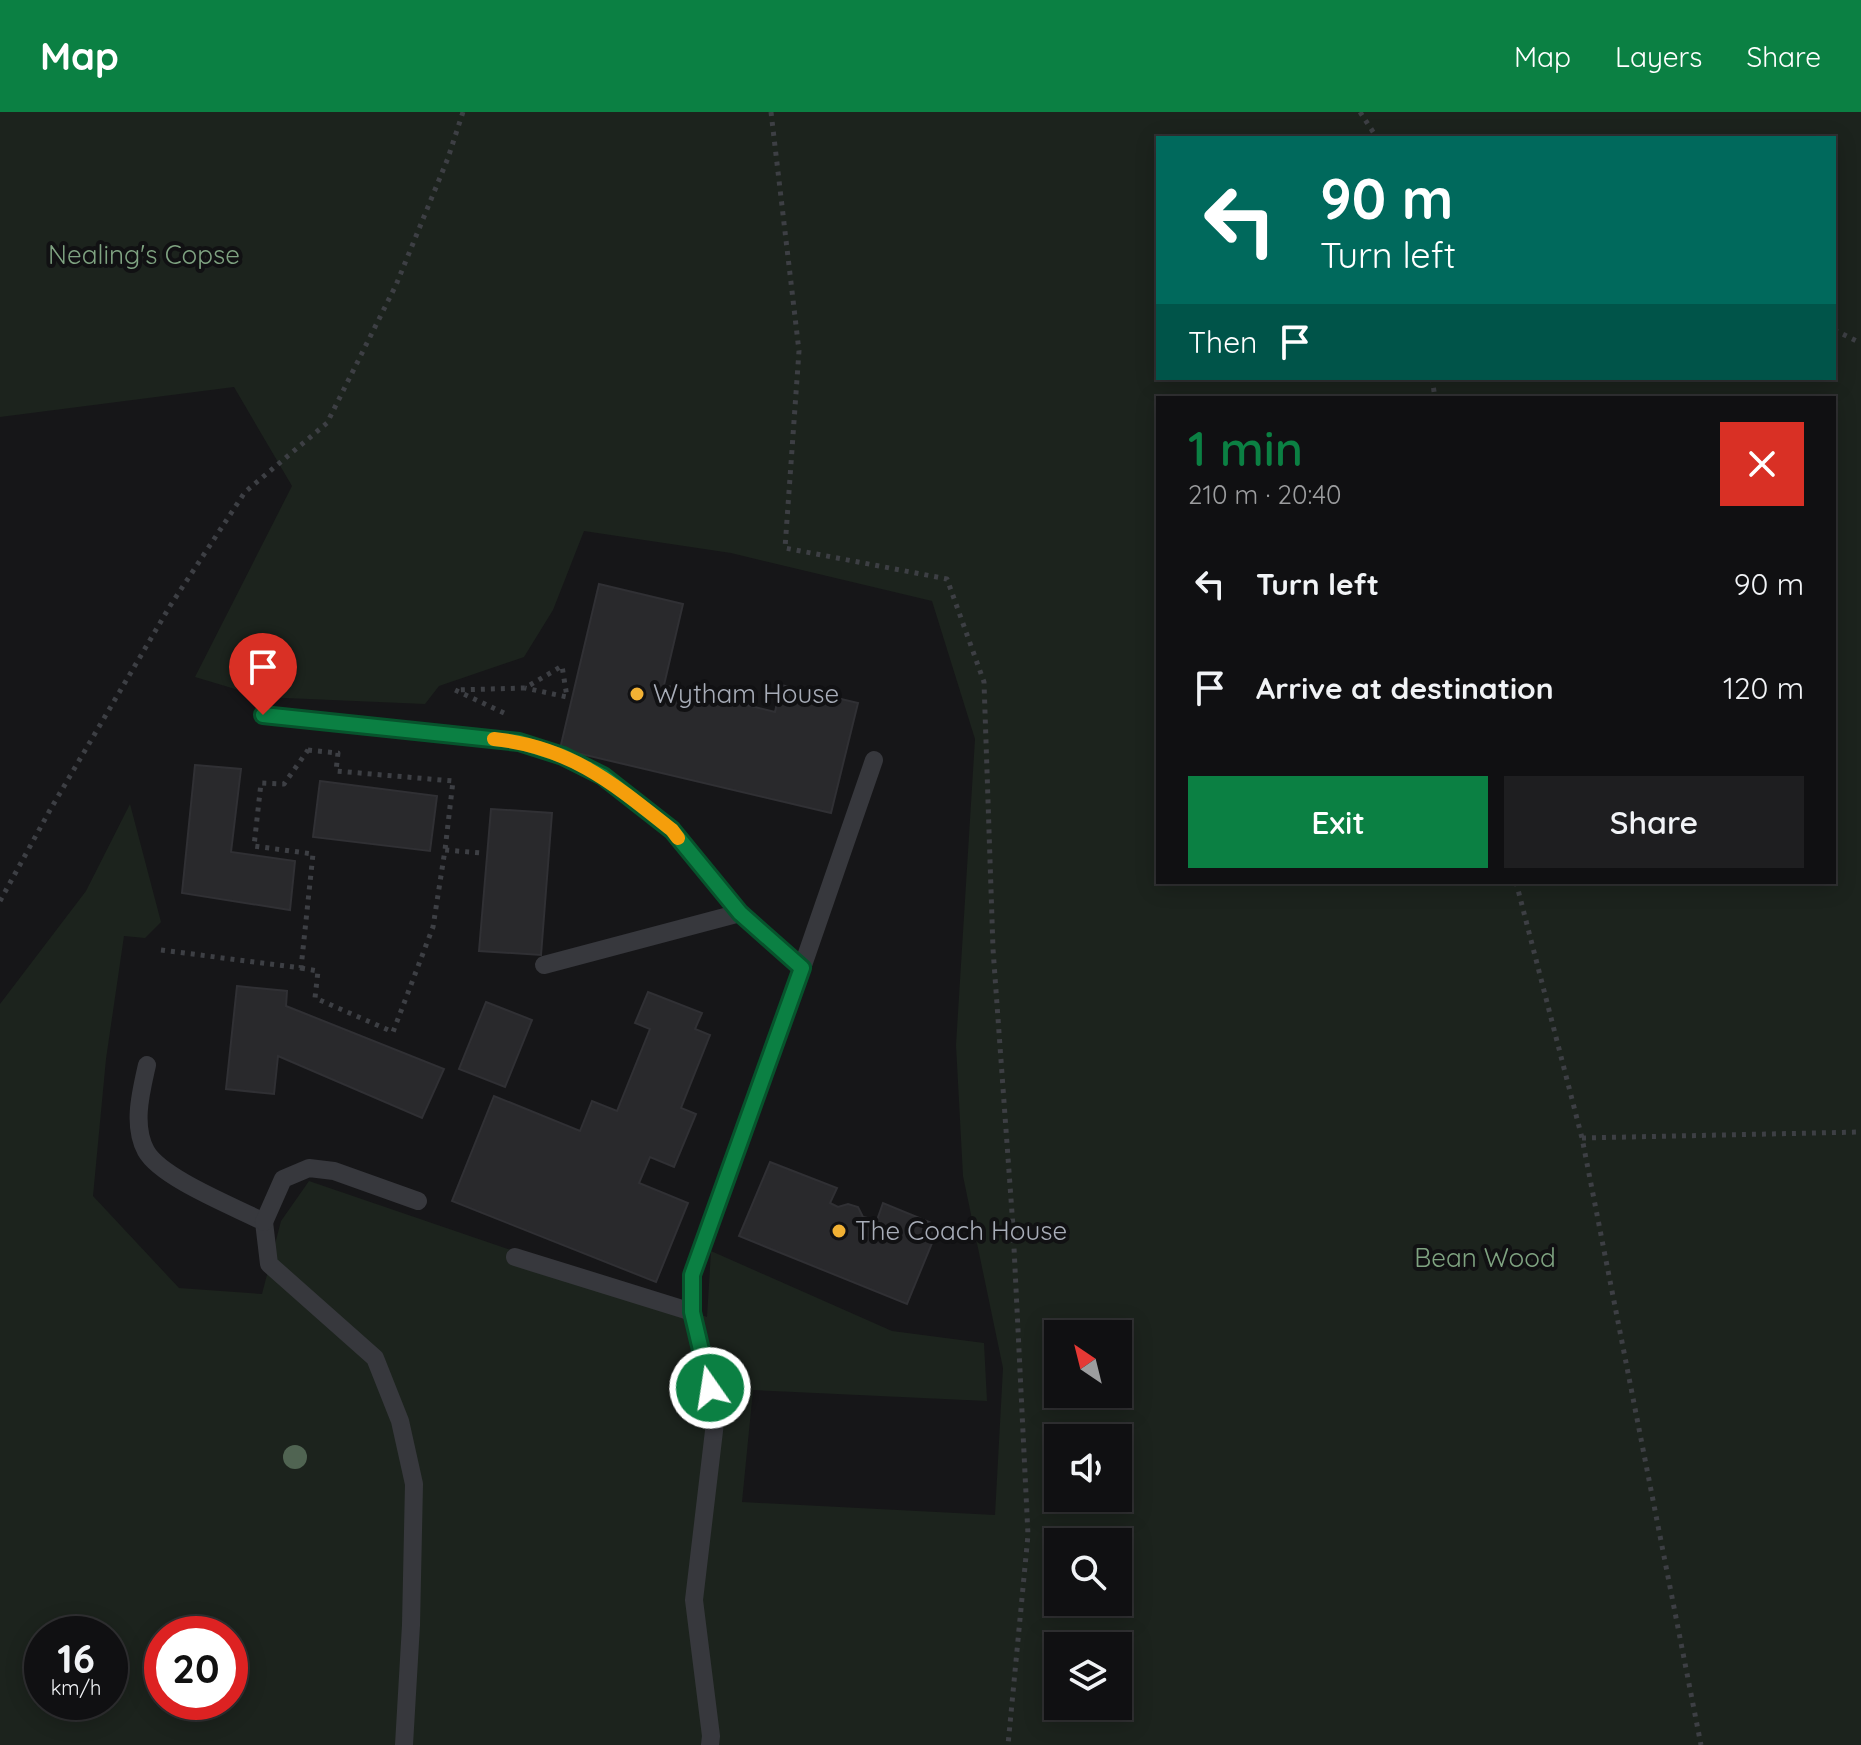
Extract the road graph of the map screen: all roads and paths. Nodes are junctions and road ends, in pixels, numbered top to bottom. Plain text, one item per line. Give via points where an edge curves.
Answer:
1 (463, 112) edge
2 (771, 112) edge
3 (1360, 112) edge
4 (1376, 136) edge
5 (1836, 331) edge
6 (1861, 343) edge
7 (525, 688) junction
8 (263, 715) dead end
9 (511, 717) dead end
10 (312, 720) junction
11 (308, 750) junction
12 (874, 760) dead end
13 (445, 850) junction
14 (482, 853) dead end
15 (1517, 884) edge
16 (0, 901) edge
17 (740, 913) junction
18 (161, 950) dead end
19 (544, 965) dead end
20 (301, 968) junction
21 (802, 968) junction
22 (147, 1065) dead end
23 (1861, 1132) edge
24 (1582, 1138) junction
25 (418, 1201) dead end
26 (264, 1222) junction
27 (515, 1257) dead end
28 (692, 1312) junction
29 (404, 1745) edge
30 (710, 1745) edge
31 (1008, 1745) edge
32 (1701, 1745) edge

1 - 16 path via 396,285 327,423 245,492 170,606
2 - 31 path via 799,351 785,548 947,579 984,682 993,949 1028,1535
3 - 4 path
5 - 6 path
7 - 7 path via 538,681 562,666 567,697
7 - 9 path via 455,690
8 - 10 lane
10 - 11 path
10 - 17 lane via 519,742 563,756 603,776 672,830
11 - 13 path via 338,753 336,771 453,781
11 - 20 path via 284,784 261,783 254,846 313,854
12 - 21 lane
13 - 14 path
13 - 20 path via 433,927 393,1032 315,998 318,971
15 - 24 path
17 - 19 lane
17 - 21 lane
18 - 20 path
21 - 28 lane via 692,1275
22 - 26 lane via 138,1120 147,1152 174,1177
23 - 24 path
24 - 32 path
25 - 26 lane via 334,1171 309,1168 283,1179
26 - 29 lane via 269,1264 375,1358 400,1421 414,1484
27 - 28 lane
28 - 30 lane via 716,1414 694,1600

